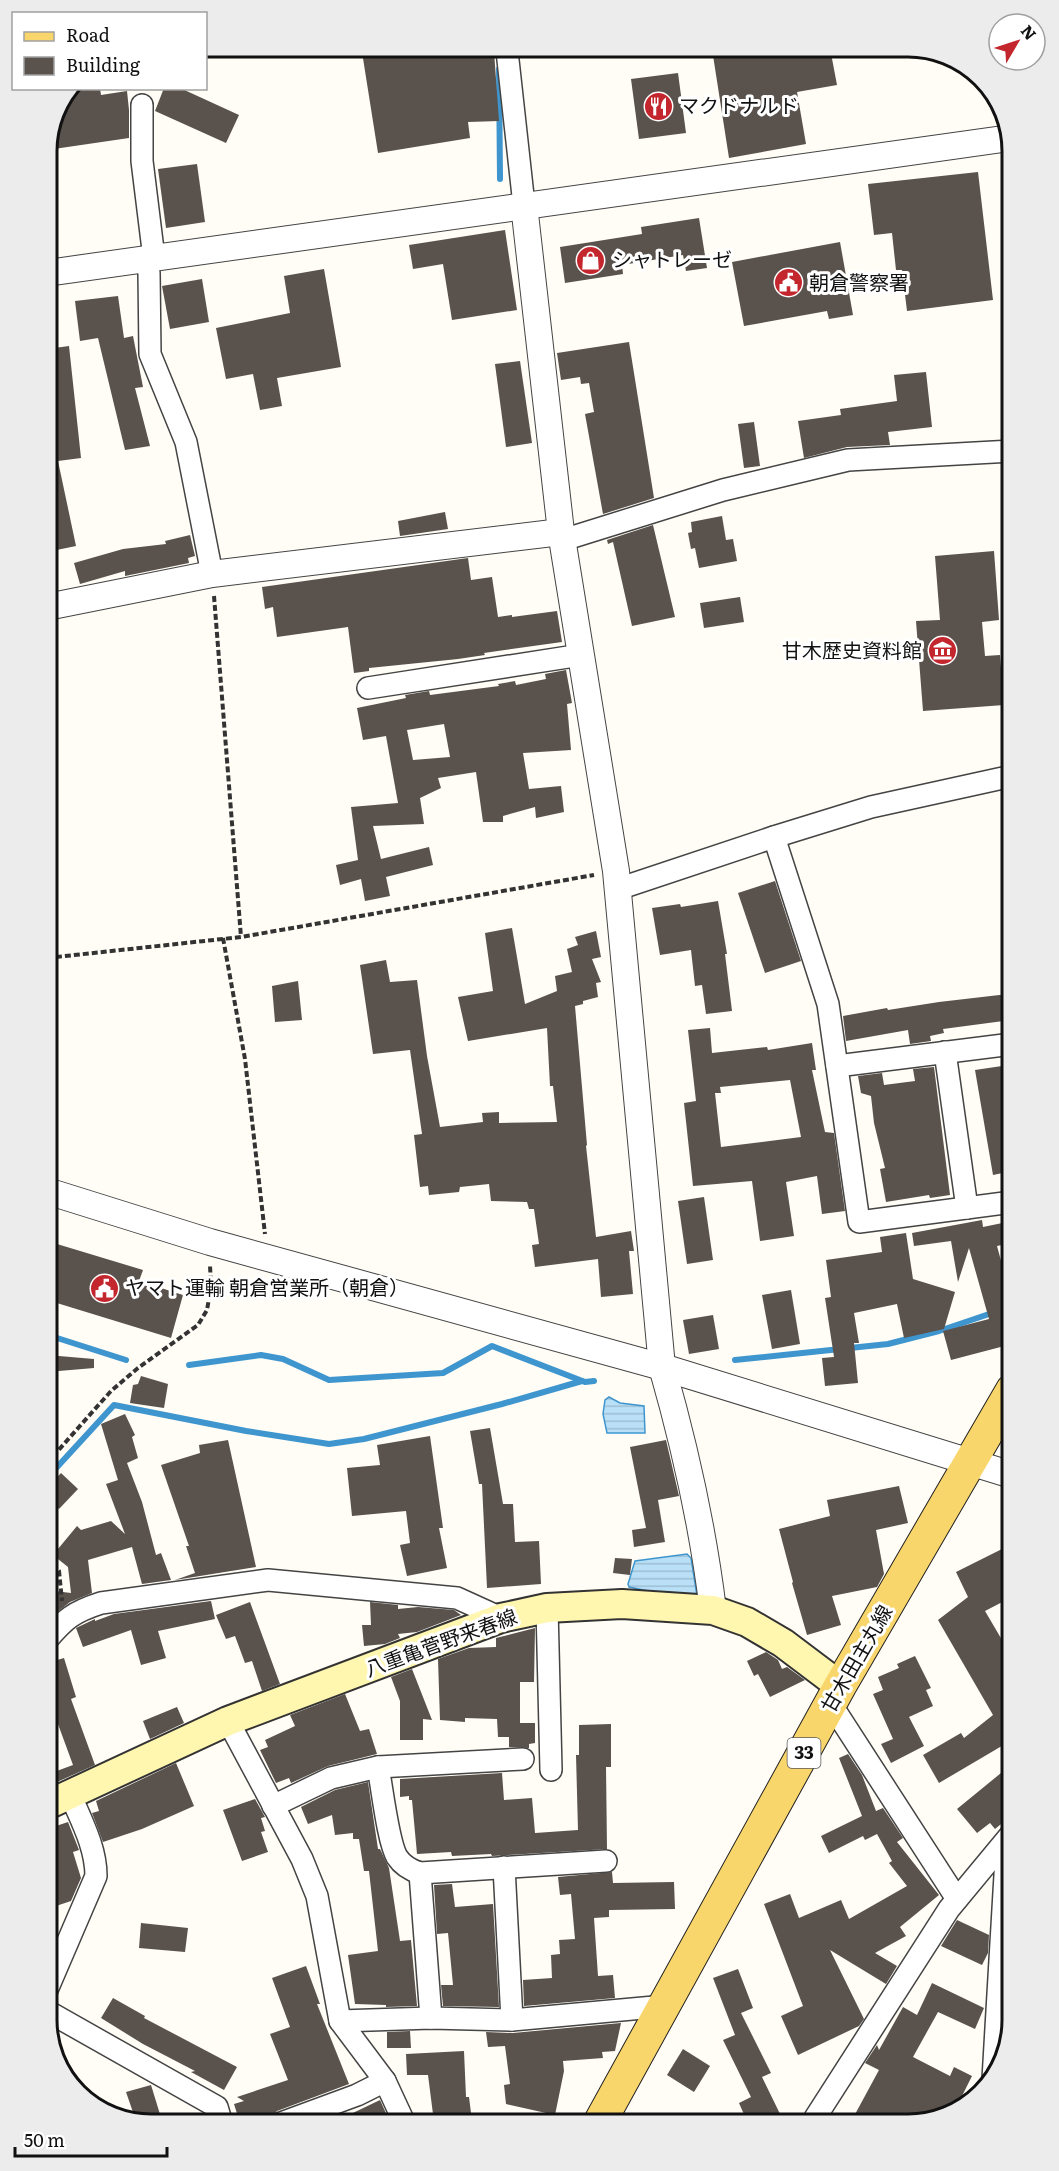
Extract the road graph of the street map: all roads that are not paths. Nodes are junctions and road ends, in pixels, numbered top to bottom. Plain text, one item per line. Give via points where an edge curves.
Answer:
1 (508, 57) edge
2 (142, 105) dead end
3 (1001, 139) edge
4 (524, 205) junction
5 (150, 259) junction
6 (57, 272) edge
7 (1002, 452) edge
8 (562, 536) junction
9 (212, 574) junction
10 (57, 605) edge
11 (581, 655) junction
12 (368, 688) dead end
13 (1002, 778) edge
14 (774, 837) junction
15 (617, 880) junction
16 (1002, 1045) edge
17 (945, 1052) junction
18 (837, 1066) junction
19 (57, 1194) edge
20 (1002, 1203) edge
21 (968, 1208) junction
22 (662, 1367) junction
23 (1002, 1408) edge
24 (971, 1463) junction
25 (1002, 1471) edge
26 (547, 1608) junction
27 (713, 1610) junction
28 (501, 1618) junction
29 (57, 1628) edge
30 (836, 1695) junction
31 (228, 1721) junction
32 (522, 1759) dead end
33 (378, 1767) junction
34 (551, 1770) dead end
35 (58, 1799) edge
36 (273, 1806) junction
37 (1002, 1846) edge
38 (606, 1861) dead end
39 (504, 1868) junction
40 (420, 1873) junction
41 (957, 1899) junction
42 (1002, 1951) edge
43 (57, 1965) edge
44 (665, 2006) junction
45 (57, 2016) edge
46 (431, 2018) junction
47 (512, 2020) junction
48 (340, 2021) junction
49 (995, 2054) edge
50 (385, 2080) junction
51 (219, 2114) edge
52 (305, 2114) edge
53 (400, 2114) edge
54 (604, 2114) edge
55 (817, 2114) edge

1 - 4 street
2 - 5 street
3 - 4 street
4 - 5 street
4 - 8 street
5 - 6 street
5 - 9 street via 150,354 186,442
7 - 8 street via 848,460 775,476
8 - 9 street
8 - 11 street
9 - 10 street
11 - 12 street
11 - 15 street
13 - 14 street via 871,807
14 - 15 street
14 - 18 street via 828,1004
15 - 22 street
16 - 17 street
17 - 18 street
17 - 21 street
18 - 21 street via 860,1222
19 - 22 street via 210,1242
20 - 21 street
22 - 24 street
22 - 27 street via 706,1556
23 - 24 main road, 甘木田主丸線 / 33
24 - 25 street
24 - 30 main road, 甘木田主丸線 / 33
26 - 27 main road, 八重亀菅野来春線 via 621,1604
26 - 28 main road, 八重亀菅野来春線
26 - 34 street
27 - 30 main road, 八重亀菅野来春線 via 747,1622 783,1643
28 - 29 street via 457,1598 268,1580 100,1604 83,1609
28 - 31 main road, 八重亀菅野来春線
30 - 41 street
30 - 44 main road, 甘木田主丸線 / 33
31 - 35 main road, 八重亀菅野来春線
31 - 36 street
32 - 33 street
33 - 36 street via 332,1778
33 - 40 street via 394,1851 407,1868
35 - 43 street via 92,1847 96,1876
36 - 48 street via 302,1858 317,1896
37 - 41 street
38 - 39 street
39 - 40 street
39 - 47 street
40 - 46 street
41 - 55 street
42 - 49 street
44 - 47 street
44 - 54 main road, 甘木田主丸線 / 33
45 - 51 street via 217,2108
46 - 47 street
46 - 48 street
48 - 50 street
50 - 52 street
50 - 53 street

